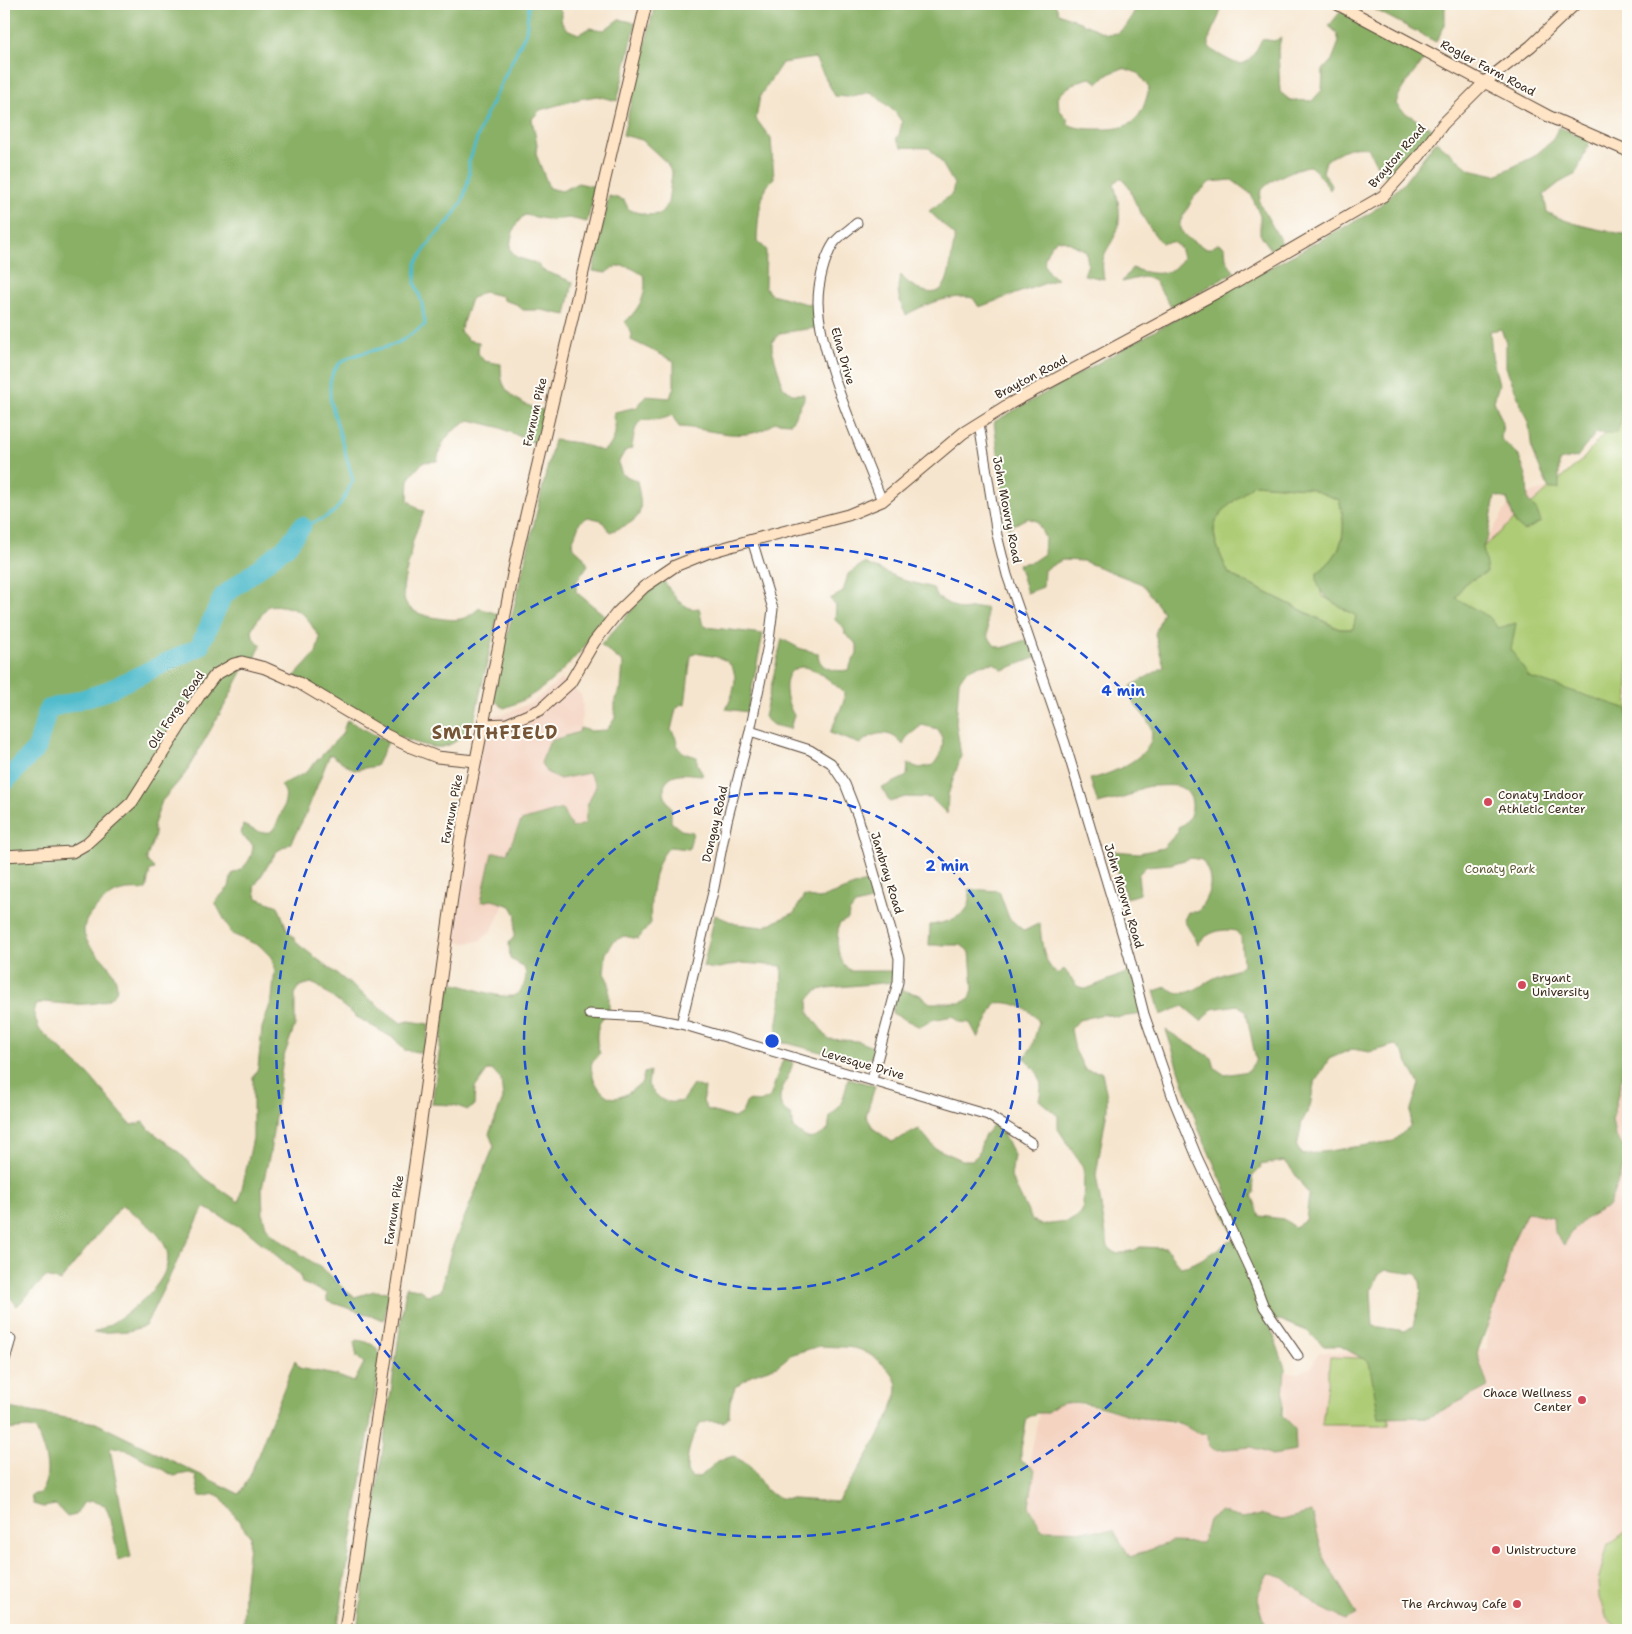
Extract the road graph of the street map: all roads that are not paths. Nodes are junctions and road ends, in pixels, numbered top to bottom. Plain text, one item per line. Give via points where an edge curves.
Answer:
1 (646, 4) edge
2 (1337, 4) edge
3 (1575, 4) edge
4 (1486, 82) junction
5 (1628, 151) edge
6 (857, 224) dead end
7 (979, 423) junction
8 (882, 501) junction
9 (752, 540) junction
10 (484, 725) junction
11 (750, 732) junction
12 (475, 761) junction
13 (4, 856) edge
14 (589, 1014) dead end
15 (681, 1024) junction
16 (872, 1079) junction
17 (1032, 1142) dead end
18 (11, 1339) dead end
19 (1298, 1356) dead end
20 (4, 1363) edge
21 (345, 1630) edge

1 - 10 street, Farnum Pike via 520,540
2 - 4 street, Rogler Farm Road
3 - 4 street, Brayton Road via 1531,46
4 - 5 street, Rogler Farm Road via 1550,117
4 - 7 street, Brayton Road via 1443,124 1383,196
6 - 8 street, Elna Drive via 834,242 824,264 818,301 824,339 838,387
7 - 8 street, Brayton Road
7 - 19 street, John Mowry Road via 997,535 1007,575 1065,743 1147,1023 1196,1158 1249,1268 1264,1307
8 - 9 street, Brayton Road via 840,517
9 - 10 street, Brayton Road via 675,566 644,588 617,614 594,642 570,683 540,710 507,724
9 - 11 street, Dongay Road via 773,609
10 - 12 street, Farnum Pike
11 - 15 street, Dongay Road
11 - 16 street, Jambray Road via 810,750 831,763 845,784 858,817 899,958 898,982
12 - 13 street, Old Forge Road via 437,756 411,747 386,736 299,683 242,662 215,675 198,696 132,802 86,844 72,852
12 - 21 street, Farnum Pike via 458,850 416,1164
14 - 15 street via 645,1017
15 - 16 street, Levesque Drive
16 - 17 street, Levesque Drive via 988,1115
18 - 20 street

